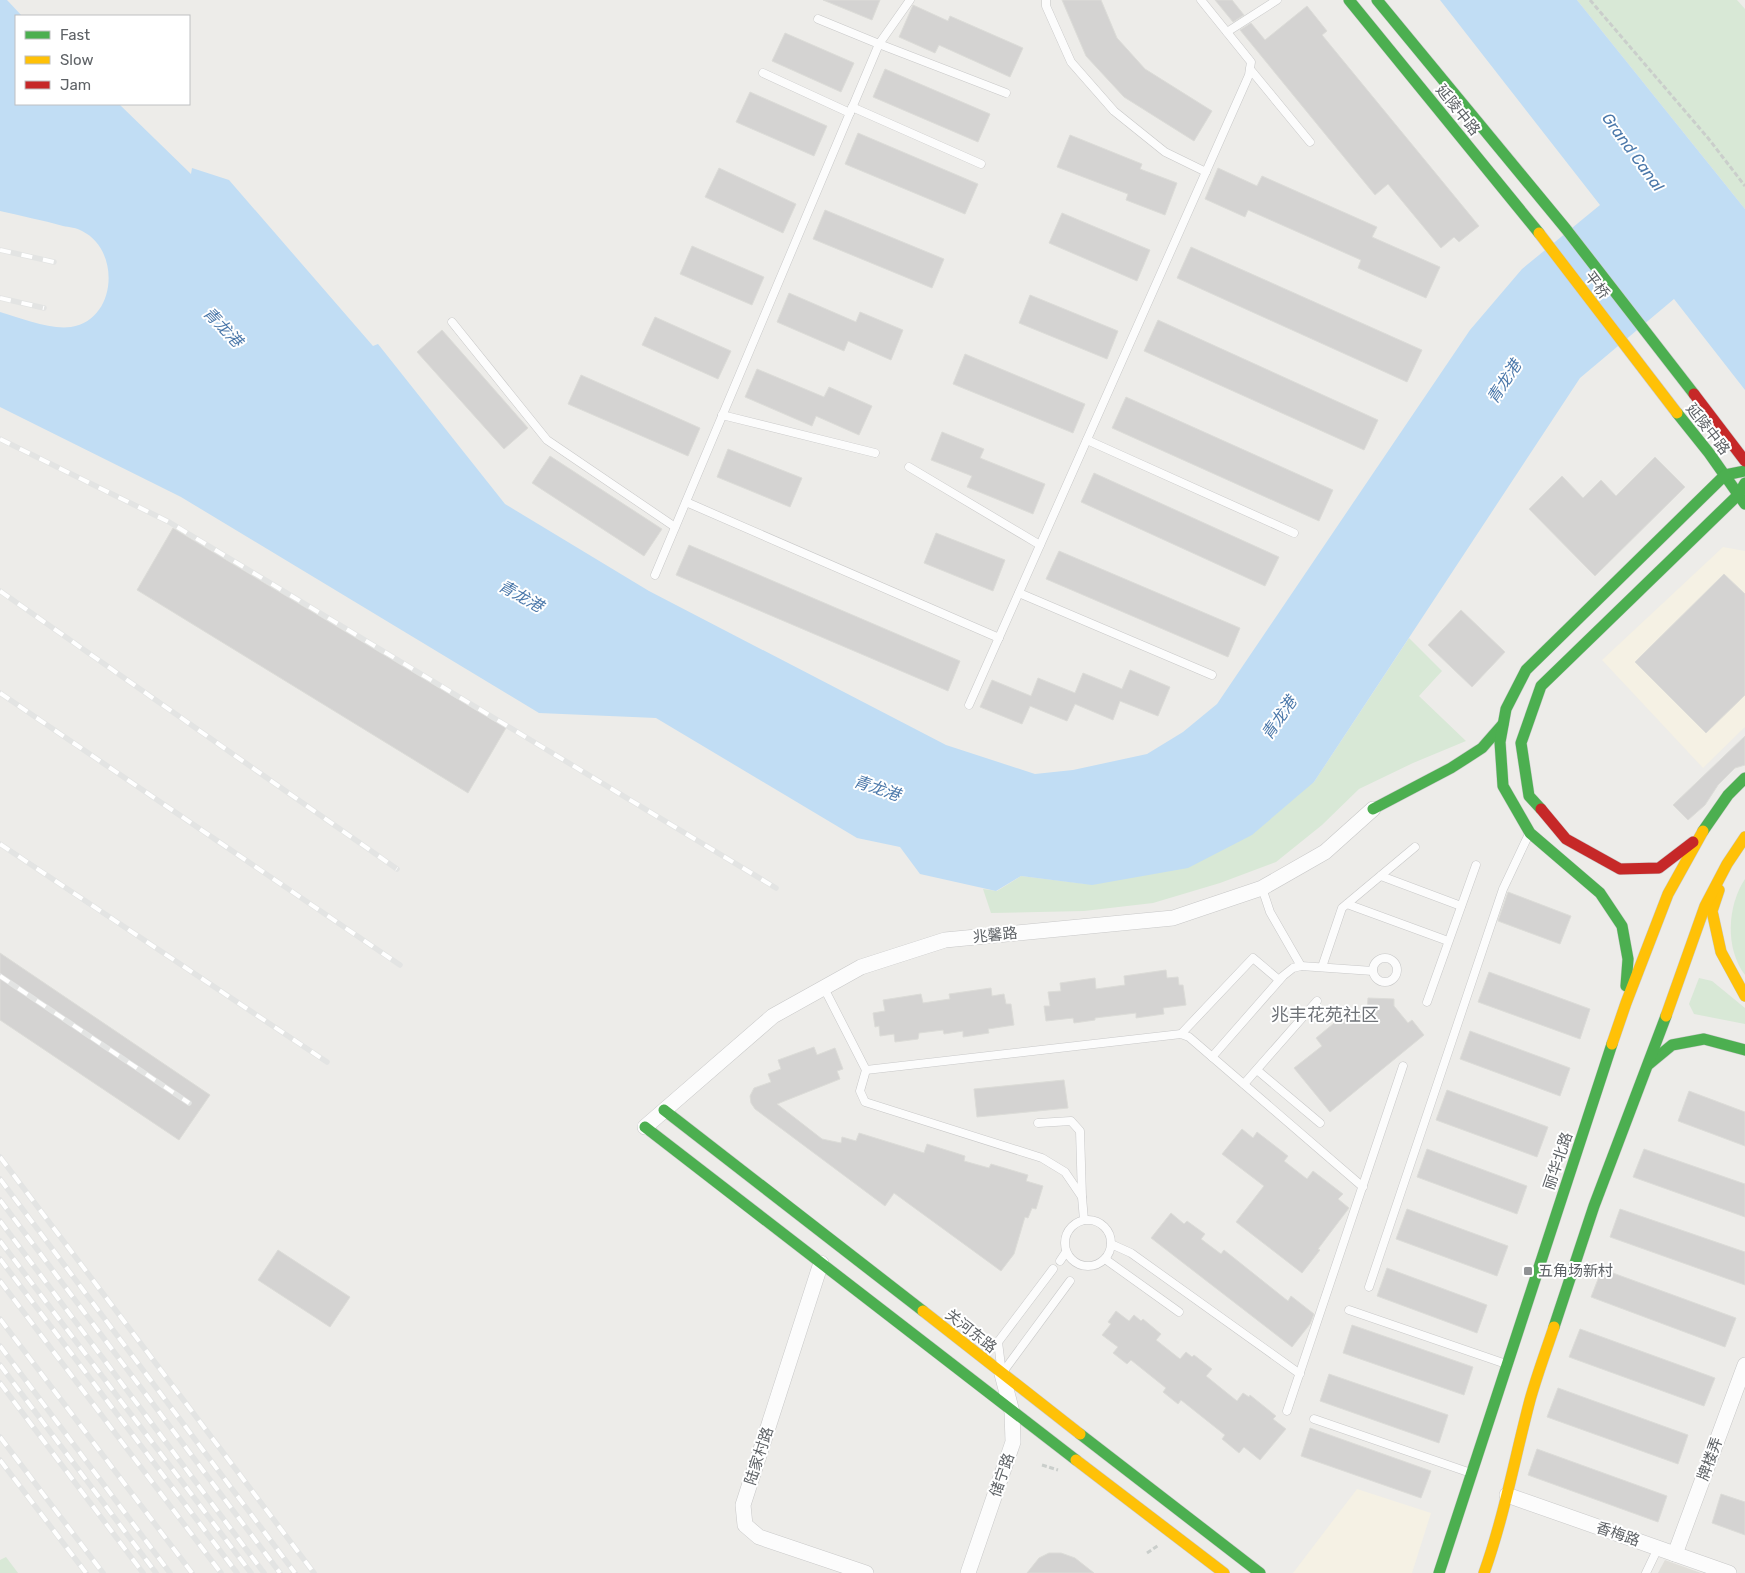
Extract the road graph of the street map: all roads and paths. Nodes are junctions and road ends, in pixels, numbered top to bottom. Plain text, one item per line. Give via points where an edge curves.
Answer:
1 (910, 0) edge
2 (1046, 0) edge
3 (1201, 0) edge
4 (1277, 0) edge
5 (1349, 0) edge
6 (1377, 0) edge
7 (1590, 0) edge
8 (818, 19) dead end
9 (1227, 32) junction
10 (879, 44) junction
11 (1250, 69) junction
12 (763, 73) dead end
13 (1006, 93) dead end
14 (851, 110) junction
15 (1310, 142) dead end
16 (981, 164) dead end
17 (1206, 172) junction
18 (1539, 179) dead end
19 (1745, 186) edge
20 (1566, 229) junction
21 (1544, 239) joint
22 (452, 322) dead end
23 (1644, 330) joint
24 (1627, 349) joint
25 (722, 415) junction
26 (1087, 440) junction
27 (875, 453) dead end
28 (1745, 460) edge
29 (909, 467) dead end
30 (1745, 471) edge
31 (1725, 475) junction
32 (1745, 482) edge
33 (1742, 500) edge
34 (686, 502) junction
35 (676, 527) junction
36 (1294, 533) dead end
37 (1040, 545) junction
38 (655, 574) dead end
39 (1019, 593) junction
40 (999, 638) junction
41 (1212, 675) dead end
42 (969, 705) dead end
43 (1504, 724) junction
44 (1745, 778) edge
45 (1373, 809) joint
46 (1530, 833) junction
47 (1745, 837) edge
48 (1698, 838) junction
49 (1415, 847) dead end
50 (1727, 864) junction
51 (1476, 865) dead end
52 (1381, 876) junction
53 (1262, 888) junction
54 (1347, 904) junction
55 (1461, 906) junction
56 (1448, 942) junction
57 (1301, 966) junction
58 (1322, 968) junction
59 (1373, 971) dead end
60 (1279, 980) junction
61 (824, 988) junction
62 (1745, 996) edge
63 (1317, 1001) dead end
64 (1427, 1002) dead end
65 (1626, 1003) junction
66 (1181, 1034) junction
67 (1745, 1050) edge
68 (1212, 1057) junction
69 (1649, 1064) junction
70 (1402, 1066) dead end
71 (866, 1070) junction
72 (1257, 1070) junction
73 (1244, 1084) junction
74 (664, 1110) junction
75 (1038, 1123) dead end
76 (1320, 1123) dead end
77 (645, 1127) joint
78 (1362, 1187) junction
79 (1082, 1197) junction
80 (1084, 1220) junction
81 (1111, 1244) junction
82 (1066, 1252) junction
83 (1105, 1259) junction
84 (1060, 1260) dead end
85 (820, 1263) junction
86 (1087, 1266) junction
87 (1053, 1269) dead end
88 (1076, 1273) dead end
89 (1070, 1281) dead end
90 (1369, 1287) dead end
91 (1350, 1310) dead end
92 (1179, 1312) dead end
93 (1745, 1364) edge
94 (1507, 1365) junction
95 (1002, 1374) junction
96 (1300, 1374) junction
97 (1012, 1412) junction
98 (1287, 1412) dead end
99 (1314, 1418) dead end
100 (1472, 1473) junction
101 (1507, 1495) junction
102 (1658, 1548) junction
103 (1674, 1554) junction
104 (866, 1573) edge
105 (968, 1573) edge
106 (1224, 1573) edge
107 (1260, 1573) edge
108 (1439, 1573) edge
109 (1484, 1573) edge
110 (1646, 1573) edge
111 (1729, 1573) edge

1 - 10 lane
2 - 17 lane via 1071,62 1114,111 1165,152
3 - 9 lane
4 - 9 lane
5 - 21 main road, 延陵中路
6 - 20 main road, 延陵中路
7 - 19 path
8 - 10 lane
9 - 11 lane via 1251,62
10 - 13 lane
10 - 14 lane
11 - 15 lane
11 - 17 lane
12 - 14 lane
14 - 16 lane
14 - 25 lane
17 - 26 lane
18 - 20 main road
20 - 23 main road, 平桥
21 - 24 main road, 平桥
22 - 35 lane via 547,440
23 - 28 main road, 延陵中路
24 - 31 main road, 延陵中路
25 - 27 lane
25 - 34 lane
26 - 36 lane
26 - 37 lane
29 - 37 lane
30 - 31 main road
31 - 33 main road, 延陵中路
31 - 43 main road via 1526,670 1506,708
32 - 33 main road
33 - 48 main road via 1541,686 1522,743 1529,796 1566,840 1620,869 1659,868
34 - 35 lane
34 - 40 lane
35 - 38 lane
37 - 39 lane
39 - 40 lane
39 - 41 lane
40 - 42 lane
43 - 45 main road via 1482,748
43 - 46 main road via 1500,742 1503,786
44 - 48 main road, 丽华北路 via 1728,795
45 - 53 street, 兆馨路 via 1325,852
46 - 65 main road via 1600,893 1622,926 1628,959
46 - 90 lane via 1503,889
47 - 50 main road
48 - 65 main road, 丽华北路 via 1668,894
49 - 52 lane
50 - 62 main road via 1712,911 1721,952
50 - 69 main road via 1705,906
51 - 55 lane
52 - 54 lane
52 - 55 lane
53 - 57 lane via 1270,912
53 - 61 street, 兆馨路 via 1173,918 945,940 861,967
54 - 56 lane
54 - 58 lane via 1342,908
55 - 56 lane
56 - 64 lane
57 - 58 lane
57 - 60 lane via 1293,968
58 - 59 lane
60 - 66 lane via 1252,958
60 - 68 lane
61 - 71 lane
61 - 74 street, 兆馨路 via 773,1016
63 - 72 lane
65 - 94 main road, 丽华北路
66 - 68 lane
66 - 71 lane
67 - 69 main road via 1704,1039 1672,1045
68 - 73 lane
69 - 101 main road via 1594,1206 1531,1397
70 - 78 lane
71 - 79 lane via 860,1092 865,1102 1042,1158 1065,1172
72 - 73 lane
72 - 76 lane
73 - 78 lane
74 - 77 street, 兆馨路
74 - 95 main road, 关河东路
75 - 79 lane via 1071,1121 1080,1131
77 - 85 main road
78 - 96 lane
79 - 80 lane
80 - 81 lane via 1100,1223 1110,1236
80 - 82 lane via 1067,1231 1064,1238
81 - 83 lane
81 - 96 lane via 1131,1253
82 - 84 lane
82 - 86 lane via 1075,1263
83 - 86 lane
83 - 92 lane
85 - 97 main road
85 - 104 street, 陆家村路 via 743,1505 746,1525 758,1537
86 - 88 lane
87 - 95 lane via 998,1342
89 - 95 lane
91 - 94 lane
93 - 103 street, 牌楼弄
94 - 100 main road, 丽华北路
95 - 97 street, 储宁路
95 - 107 main road, 关河东路
96 - 98 lane
97 - 105 street, 储宁路 via 1013,1442
97 - 106 main road
99 - 100 lane
100 - 108 main road, 丽华北路
101 - 102 street, 香梅路
101 - 109 main road
102 - 103 street, 香梅路
102 - 110 lane
103 - 111 street, 香梅路

